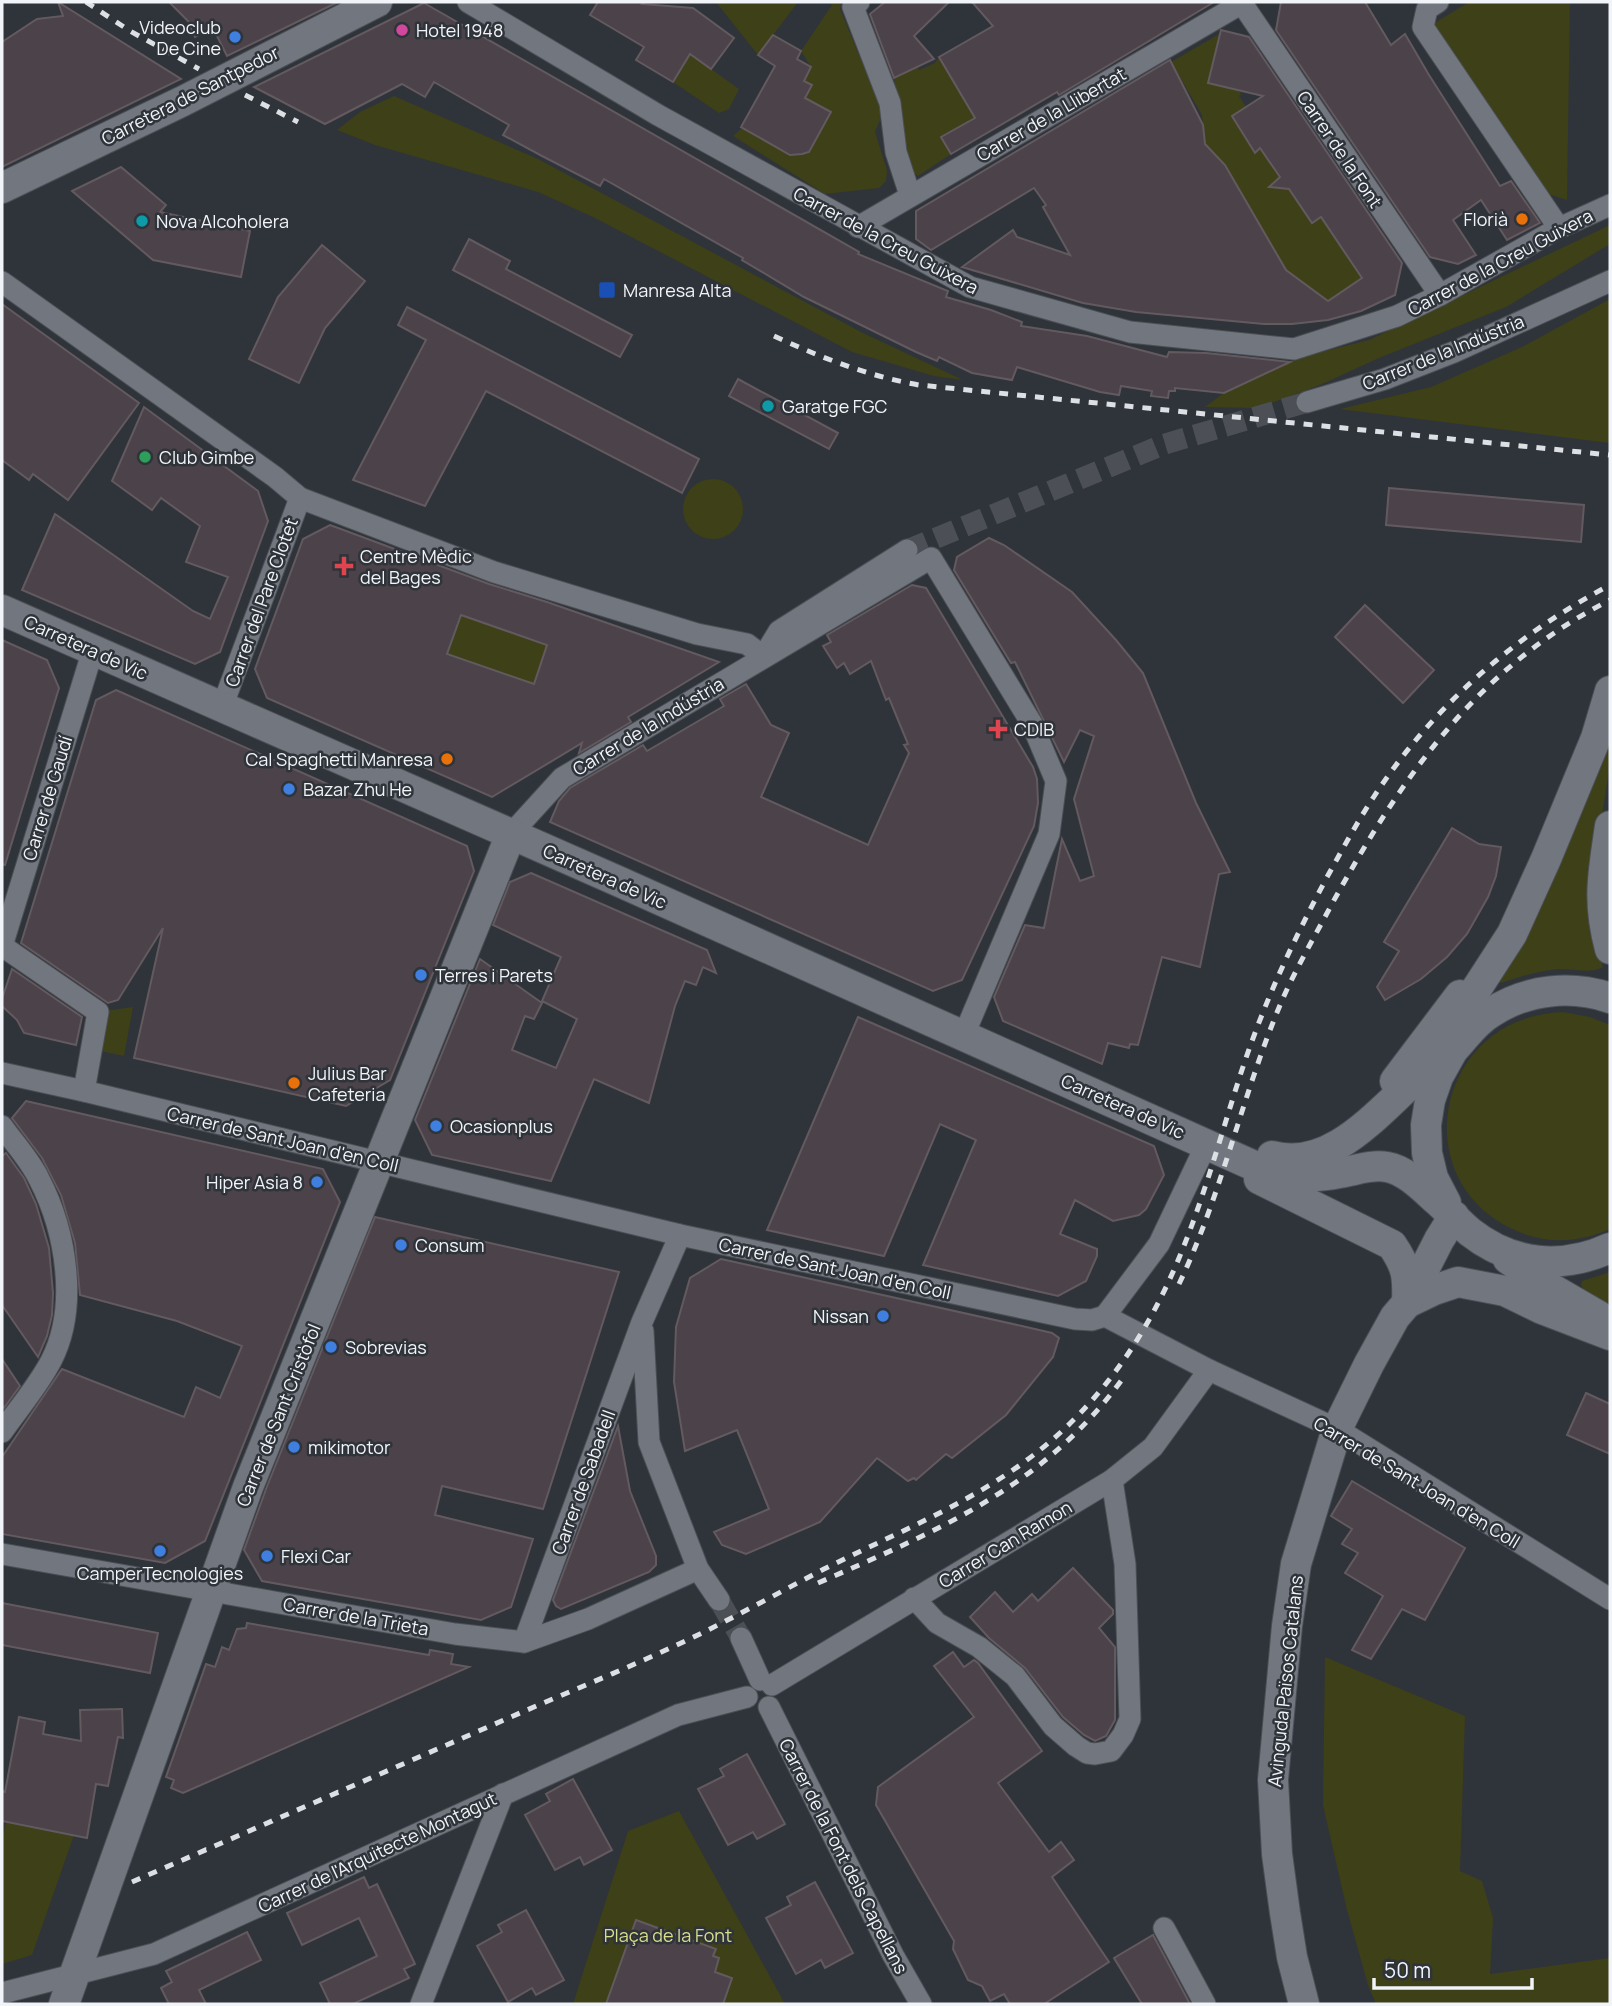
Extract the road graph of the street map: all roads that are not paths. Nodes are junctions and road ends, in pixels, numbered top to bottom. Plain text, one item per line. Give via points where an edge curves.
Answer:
1 (377, 2) edge
2 (468, 2) edge
3 (859, 2) edge
4 (1243, 2) edge
5 (1437, 2) edge
6 (2, 188) edge
7 (910, 195) junction
8 (1610, 205) edge
9 (858, 227) junction
10 (1559, 228) junction
11 (1610, 271) edge
12 (1610, 281) edge
13 (2, 282) edge
14 (1440, 295) junction
15 (1577, 295) junction
16 (1307, 402) tunnel mouth
17 (300, 498) junction
18 (907, 550) tunnel mouth
19 (2, 610) edge
20 (93, 650) junction
21 (764, 657) junction
22 (1610, 691) edge
23 (222, 707) junction
24 (1610, 826) edge
25 (511, 834) junction
26 (1530, 894) junction
27 (1608, 939) edge
28 (2, 946) edge
29 (1610, 998) edge
30 (963, 1037) junction
31 (1453, 1049) junction
32 (2, 1073) edge
33 (84, 1091) junction
34 (2, 1126) edge
35 (1207, 1143) junction
36 (1251, 1149) junction
37 (380, 1162) junction
38 (1454, 1216) junction
39 (680, 1235) junction
40 (1500, 1252) junction
41 (1605, 1252) edge
42 (1431, 1259) junction
43 (1407, 1303) junction
44 (1105, 1316) junction
45 (642, 1322) junction
46 (1610, 1322) edge
47 (1610, 1335) edge
48 (1209, 1370) junction
49 (1337, 1429) junction
50 (2, 1432) edge
51 (1111, 1480) junction
52 (2, 1553) edge
53 (698, 1569) junction
54 (211, 1591) junction
55 (914, 1598) junction
56 (1610, 1599) edge
57 (719, 1600) tunnel mouth
58 (741, 1638) tunnel mouth
59 (524, 1642) junction
60 (766, 1682) junction
61 (747, 1697) junction
62 (769, 1707) junction
63 (503, 1794) junction
64 (1164, 1928) dead end
65 (75, 1973) junction
66 (2, 1993) edge
67 (64, 2004) edge
68 (421, 2004) edge
69 (921, 2004) edge
70 (1205, 2004) edge
71 (1304, 2004) edge

1 - 6 street, Carretera de Santpedor
2 - 9 street, Carrer de la Creu Guixera
3 - 7 street via 853,7 890,103 896,152
4 - 7 street, Carrer de la Llibertat
4 - 14 street, Carrer de la Font
5 - 10 street via 1427,9 1423,27
7 - 9 street, Carrer de la Llibertat
8 - 10 street, Carrer de la Creu Guixera
9 - 14 street, Carrer de la Creu Guixera via 970,287 1130,332 1294,349 1397,316
10 - 14 street, Carrer de la Creu Guixera
11 - 15 street, Carrer de la Indústria
12 - 15 street, Carrer de la Indústria
13 - 17 street
15 - 16 street, Carrer de la Indústria via 1454,352
17 - 21 street via 494,572 697,634 747,644
17 - 23 street, Carrer del Pare Clotet
18 - 21 street, Carrer de la Indústria via 779,631
19 - 20 street, Carretera de Vic
20 - 23 street, Carretera de Vic
20 - 28 street, Carrer de Gaudí
21 - 25 street, Carrer de la Indústria via 562,778
21 - 30 street, Carrer de la Indústria via 931,558 1032,724 1056,780 1049,834
22 - 26 street
23 - 25 street, Carretera de Vic
24 - 27 street via 1601,897
25 - 30 street, Carretera de Vic
25 - 37 street, Carrer de Sant Cristòfol
26 - 31 street via 1512,934 1465,1005
26 - 36 street via 1443,1019 1379,1099 1338,1132 1309,1144 1281,1150
28 - 33 street via 98,1012
29 - 31 street via 1583,991 1535,994 1492,1012
30 - 35 street, Carretera de Vic
31 - 36 street via 1345,1140 1300,1158 1274,1157
31 - 38 street via 1438,1077 1426,1125 1433,1178
32 - 33 street, Carrer de Sant Joan d'en Coll
33 - 37 street, Carrer de Sant Joan d'en Coll
34 - 50 street via 39,1177 55,1217 68,1280 65,1313 50,1362
35 - 36 street
35 - 38 street via 1270,1172 1294,1176 1386,1166 1422,1187
35 - 43 street via 1262,1181 1392,1245 1408,1277
35 - 44 street via 1158,1244
37 - 39 street, Carrer de Sant Joan d'en Coll
37 - 54 street, Carrer de Sant Cristòfol via 248,1487
38 - 40 street
38 - 42 street, Avinguda Països Catalans
39 - 44 street, Carrer de Sant Joan d'en Coll via 1075,1319
39 - 45 street
40 - 41 street via 1557,1263
40 - 42 street
40 - 46 street via 1542,1283
42 - 43 street, Avinguda Països Catalans
43 - 47 street via 1458,1282 1505,1291
43 - 49 street, Avinguda Països Catalans
44 - 48 street, Carrer de Sant Joan d'en Coll
45 - 53 street via 649,1443
45 - 59 street, Carrer de Sabadell
48 - 49 street, Carrer de Sant Joan d'en Coll
48 - 51 street, Carrer Can Ramon via 1153,1447
49 - 56 street, Carrer de Sant Joan d'en Coll
49 - 71 street, Avinguda Països Catalans via 1296,1564 1273,1780 1280,1878
51 - 55 street, Carrer Can Ramon
51 - 55 street via 1125,1564 1130,1719 1111,1751 1087,1753 1076,1746 1053,1726 1015,1676 979,1647 937,1623
52 - 54 street, Carrer de la Trieta
53 - 57 street
53 - 59 street, Carrer de la Trieta via 588,1619
54 - 59 street, Carrer de la Trieta
54 - 65 street, Carrer de Sant Cristòfol
55 - 60 street, Carrer Can Ramon
58 - 60 street
60 - 61 street via 750,1685
60 - 62 street via 775,1698
61 - 62 street via 755,1708
61 - 63 street, Carrer de l'Arquitecte Montagut via 678,1715
62 - 69 street, Carrer de la Font dels Capellans
63 - 65 street, Carrer de l'Arquitecte Montagut via 154,1954
63 - 68 street
64 - 70 street
65 - 66 street, Carrer de l'Arquitecte Montagut
65 - 67 street, Carrer de Sant Cristòfol

